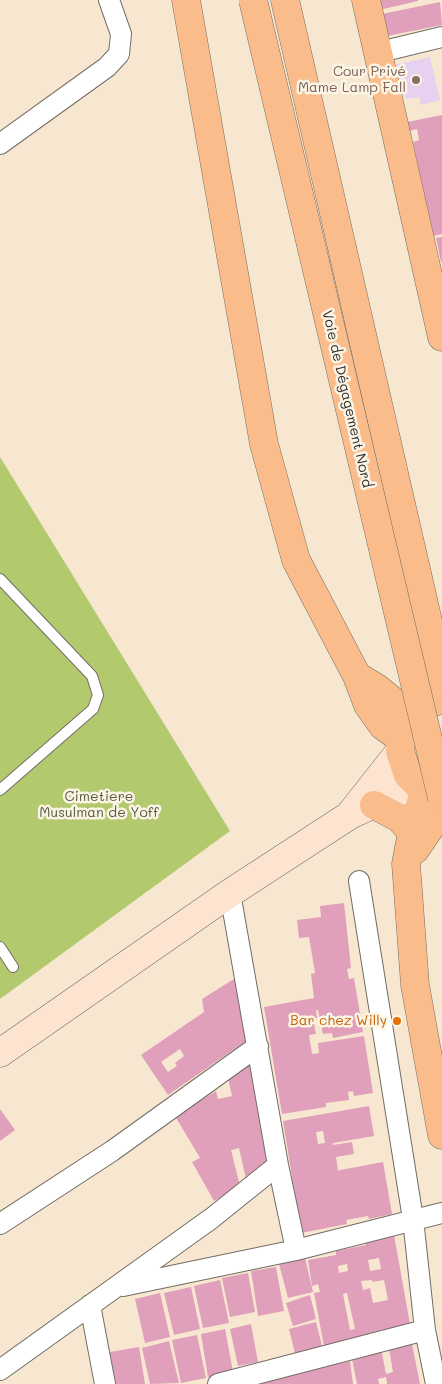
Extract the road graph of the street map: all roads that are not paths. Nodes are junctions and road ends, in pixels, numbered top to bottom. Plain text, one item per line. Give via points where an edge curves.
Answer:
1 (109, 0) edge
2 (186, 0) edge
3 (253, 0) edge
4 (285, 0) edge
5 (366, 0) edge
6 (442, 37) edge
7 (380, 52) junction
8 (0, 144) edge
9 (440, 320) edge
10 (0, 579) edge
11 (442, 682) edge
12 (442, 699) edge
13 (404, 735) junction
14 (0, 790) edge
15 (431, 791) edge
16 (362, 810) junction
17 (442, 810) edge
18 (412, 832) junction
19 (406, 864) junction
20 (359, 881) dead end
21 (230, 893) junction
22 (0, 947) edge
23 (12, 967) dead end
24 (258, 1046) junction
25 (0, 1052) edge
26 (442, 1135) edge
27 (278, 1165) junction
28 (442, 1213) edge
29 (413, 1220) junction
30 (0, 1224) edge
31 (296, 1250) junction
32 (116, 1288) junction
33 (90, 1306) junction
34 (425, 1330) junction
35 (0, 1370) edge
36 (106, 1384) edge
37 (218, 1384) edge
38 (436, 1384) edge

1 - 8 street via 121,34 119,54 107,67
2 - 13 main road via 264,444 296,560 357,676 368,705 383,726
3 - 15 main road, Voie de Dégagement Nord, bridge
4 - 11 main road, Voie de Dégagement Nord
5 - 7 main road
6 - 7 street
7 - 9 main road
10 - 14 lane via 92,676 98,695 93,709
12 - 13 main road via 421,707
13 - 15 main road via 408,775
13 - 16 street
15 - 16 street
15 - 18 main road
16 - 18 main road via 399,818
16 - 21 street
17 - 19 main road
18 - 19 main road
19 - 26 main road via 415,985
20 - 29 street
21 - 24 street
21 - 25 street
22 - 23 lane
24 - 27 street
24 - 30 street via 112,1151
27 - 31 street
27 - 32 street
28 - 29 street
29 - 31 street
29 - 34 street
31 - 32 street
32 - 33 street
33 - 35 street
33 - 36 street
34 - 37 street
34 - 38 street

